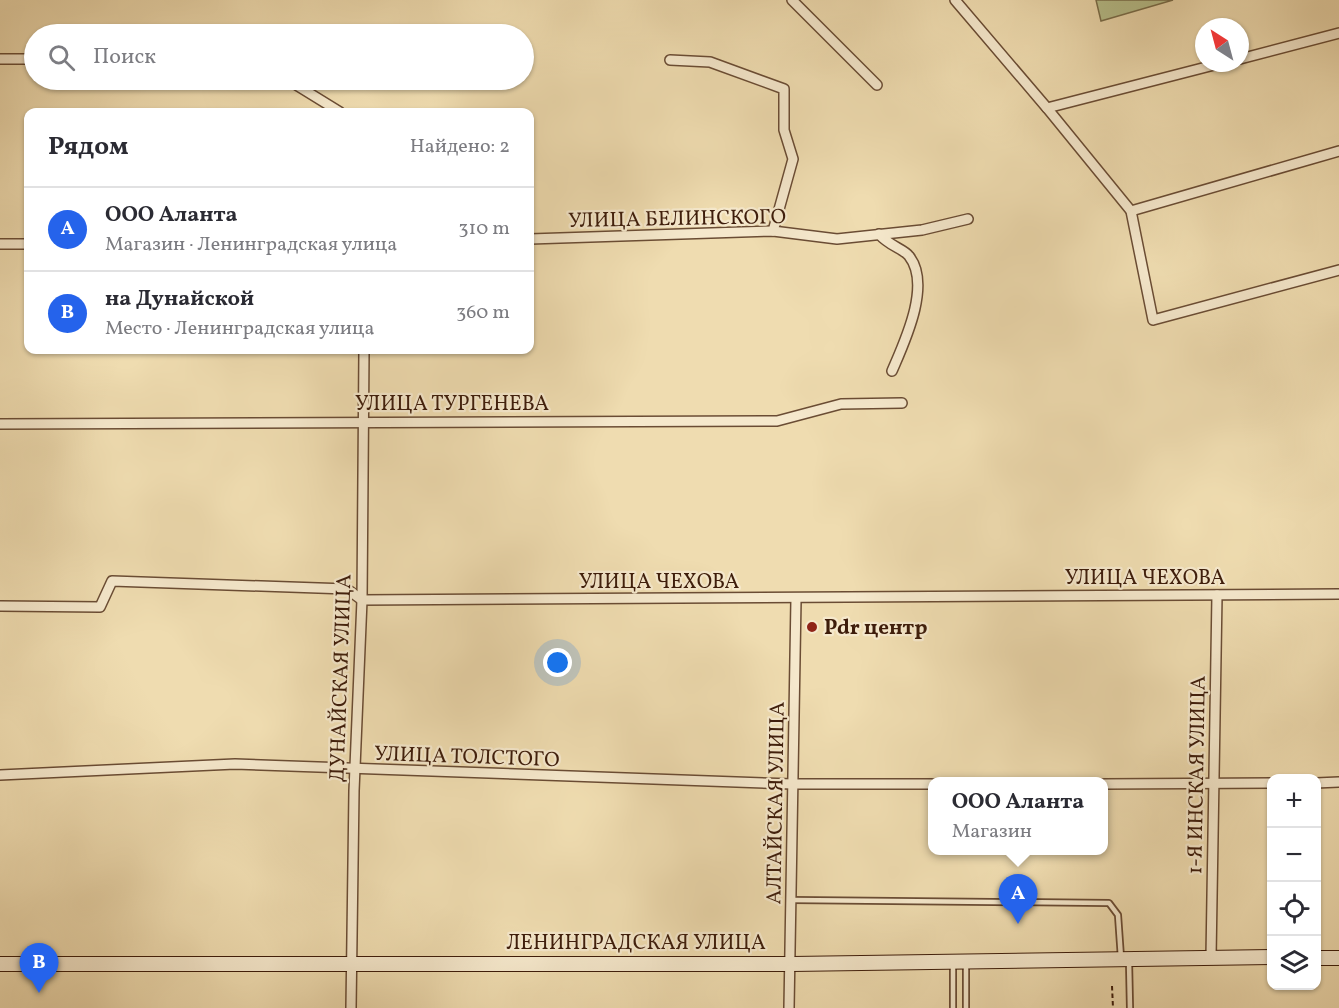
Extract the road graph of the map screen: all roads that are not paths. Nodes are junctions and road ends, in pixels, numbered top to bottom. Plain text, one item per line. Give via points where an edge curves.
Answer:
1 (792, 0) edge
2 (955, 0) edge
3 (1339, 33) edge
4 (1249, 56) edge
5 (0, 59) edge
6 (24, 59) edge
7 (670, 60) dead end
8 (1195, 70) edge
9 (877, 85) dead end
10 (304, 90) edge
11 (334, 108) edge
12 (1047, 108) junction
13 (1339, 151) edge
14 (1131, 211) junction
15 (968, 219) dead end
16 (773, 231) junction
17 (879, 234) junction
18 (534, 239) edge
19 (0, 244) edge
20 (24, 244) edge
21 (1339, 270) edge
22 (364, 354) edge
23 (892, 372) dead end
24 (902, 403) dead end
25 (363, 421) junction
26 (0, 424) edge
27 (1339, 594) edge
28 (1217, 595) junction
29 (796, 599) junction
30 (362, 600) junction
31 (0, 606) edge
32 (355, 770) junction
33 (0, 775) edge
34 (1339, 782) edge
35 (1214, 783) junction
36 (1267, 783) edge
37 (1321, 783) edge
38 (793, 784) junction
39 (928, 784) edge
40 (1108, 784) edge
41 (792, 900) junction
42 (1210, 957) junction
43 (1267, 957) edge
44 (1125, 958) junction
45 (1321, 958) edge
46 (1339, 958) edge
47 (351, 962) junction
48 (959, 962) junction
49 (0, 964) edge
50 (792, 964) junction
51 (351, 1008) edge
52 (789, 1008) edge
53 (953, 1008) edge
54 (966, 1008) edge
55 (1130, 1008) edge

1 - 9 street
2 - 12 street
3 - 4 street
5 - 6 street
7 - 16 street via 710,62 784,89 784,130 793,159
8 - 12 street
10 - 11 street
12 - 14 street
13 - 14 street
14 - 21 street via 1152,320
15 - 17 street, УЛИЦА БЕЛИНСКОГО via 922,230
16 - 17 street, УЛИЦА БЕЛИНСКОГО via 837,239
16 - 18 street, УЛИЦА БЕЛИНСКОГО
17 - 23 street via 888,244 908,254 916,270 912,326
19 - 20 street
22 - 25 street, ДУНАЙСКАЯ УЛИЦА
24 - 25 street, УЛИЦА ТУРГЕНЕВА via 841,404 777,421
25 - 26 street, УЛИЦА ТУРГЕНЕВА
25 - 30 street, ДУНАЙСКАЯ УЛИЦА
27 - 28 street, УЛИЦА ЧЕХОВА
28 - 29 street, УЛИЦА ЧЕХОВА
28 - 35 street, 1-Я ИНСКАЯ УЛИЦА
29 - 30 street, УЛИЦА ЧЕХОВА
29 - 38 street, АЛТАЙСКАЯ УЛИЦА
30 - 31 street, УЛИЦА ЧЕХОВА via 348,589 112,581 100,607
30 - 32 street, ДУНАЙСКАЯ УЛИЦА
32 - 33 street, УЛИЦА ТОЛСТОГО via 236,764
32 - 38 street, УЛИЦА ТОЛСТОГО
32 - 47 street, ДУНАЙСКАЯ УЛИЦА
34 - 37 street
35 - 36 street
35 - 40 street
35 - 42 street, 1-Я ИНСКАЯ УЛИЦА
38 - 39 street, УЛИЦА ТОЛСТОГО
38 - 41 street, АЛТАЙСКАЯ УЛИЦА
41 - 44 lane via 1109,903 1118,915
41 - 50 street, АЛТАЙСКАЯ УЛИЦА
42 - 43 street, ЛЕНИНГРАДСКАЯ УЛИЦА
42 - 44 street, ЛЕНИНГРАДСКАЯ УЛИЦА
44 - 48 street, ЛЕНИНГРАДСКАЯ УЛИЦА
44 - 55 lane
45 - 46 street
47 - 49 street, ЛЕНИНГРАДСКАЯ УЛИЦА
47 - 50 street, ЛЕНИНГРАДСКАЯ УЛИЦА
47 - 51 street, ДУНАЙСКАЯ УЛИЦА
48 - 50 street, ЛЕНИНГРАДСКАЯ УЛИЦА
48 - 53 lane
48 - 54 lane
50 - 52 street, АЛТАЙСКАЯ УЛИЦА

